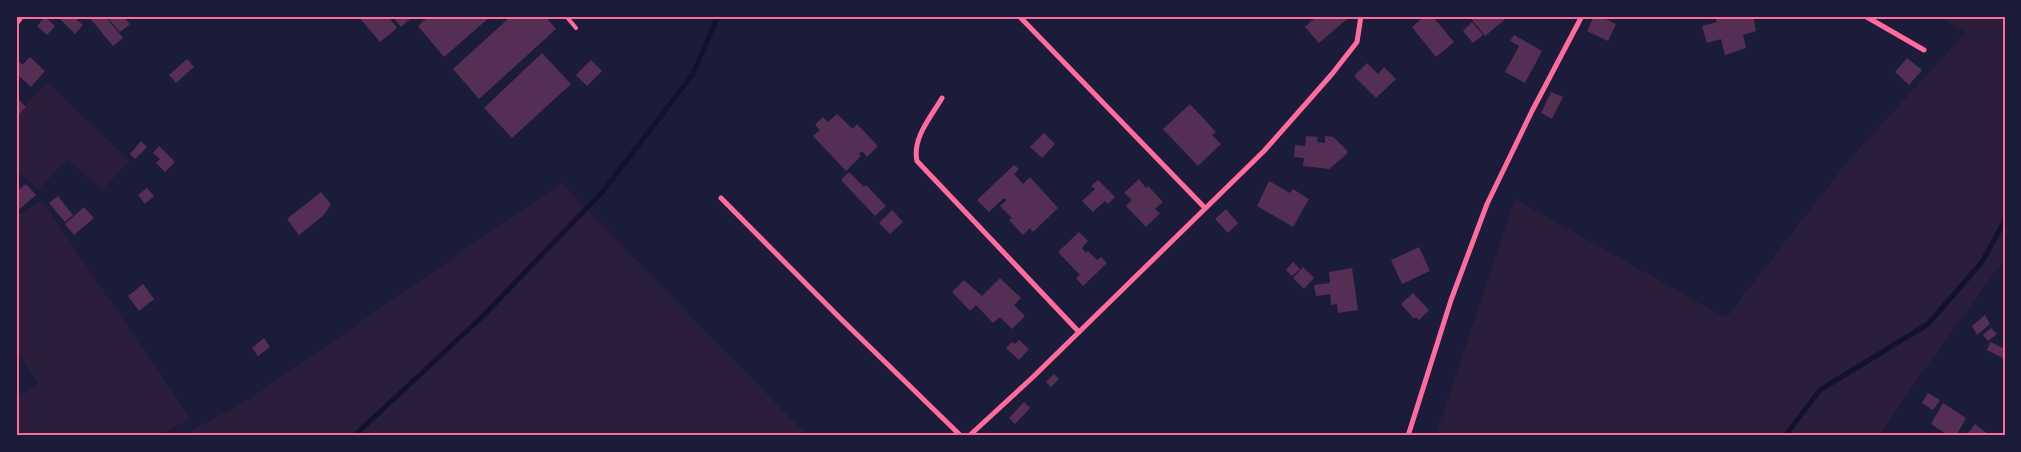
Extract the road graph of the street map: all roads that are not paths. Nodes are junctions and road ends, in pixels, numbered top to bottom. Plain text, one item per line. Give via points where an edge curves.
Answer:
1 (22, 16) edge
2 (566, 16) edge
3 (1019, 16) edge
4 (1360, 16) edge
5 (1582, 16) edge
6 (1865, 16) edge
7 (16, 24) edge
8 (576, 28) dead end
9 (1924, 50) dead end
10 (942, 98) dead end
11 (722, 198) dead end
12 (1205, 208) junction
13 (1079, 332) junction
14 (961, 436) edge
15 (969, 436) edge
16 (1408, 436) edge

1 - 7 street
2 - 8 lane
3 - 12 street
4 - 12 street via 1357,42 1332,74 1264,151
5 - 16 street via 1487,204 1451,300
6 - 9 street
10 - 13 street via 917,142 915,153 918,161
11 - 14 street
12 - 13 street
13 - 15 street

